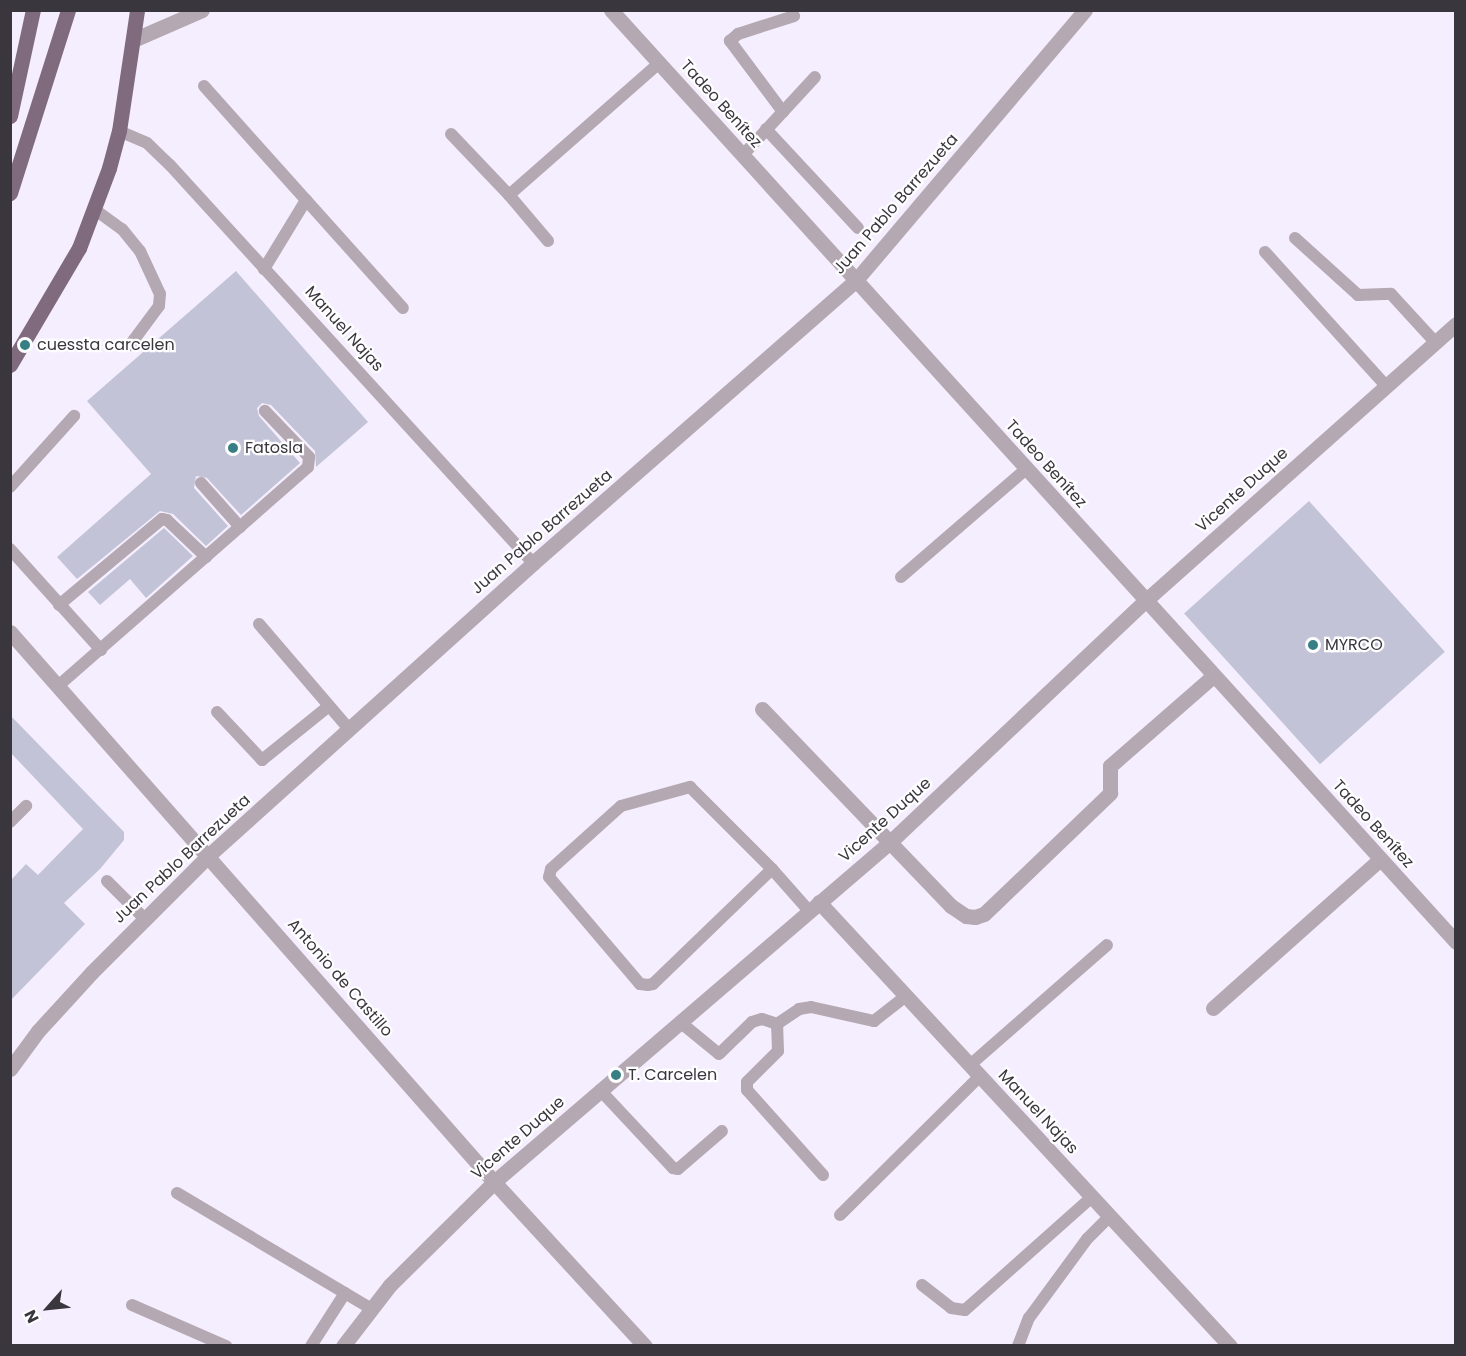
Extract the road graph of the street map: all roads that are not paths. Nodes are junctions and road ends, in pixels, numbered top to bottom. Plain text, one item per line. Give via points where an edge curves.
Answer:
1 (33, 10) edge
2 (68, 10) edge
3 (137, 10) edge
4 (202, 10) edge
5 (611, 10) edge
6 (1085, 10) edge
7 (794, 16) dead end
8 (133, 40) junction
9 (659, 63) junction
10 (815, 77) dead end
11 (204, 86) dead end
12 (783, 112) junction
13 (10, 116) edge
14 (766, 129) junction
15 (119, 131) junction
16 (451, 134) dead end
17 (743, 155) junction
18 (10, 193) edge
19 (509, 195) junction
20 (306, 200) junction
21 (94, 209) junction
22 (858, 228) dead end
23 (1295, 238) dead end
24 (548, 241) dead end
25 (1265, 252) dead end
26 (264, 269) junction
27 (856, 280) junction
28 (403, 308) dead end
29 (1455, 324) edge
30 (1435, 342) junction
31 (130, 345) dead end
32 (10, 365) edge
33 (1386, 386) junction
34 (265, 411) dead end
35 (74, 416) dead end
36 (1026, 469) junction
37 (201, 483) dead end
38 (10, 487) edge
39 (240, 527) junction
40 (10, 549) edge
41 (206, 557) junction
42 (533, 563) junction
43 (901, 577) dead end
44 (1145, 601) junction
45 (59, 605) junction
46 (259, 624) dead end
47 (10, 632) edge
48 (101, 650) junction
49 (1213, 676) junction
50 (58, 686) junction
51 (329, 706) junction
52 (762, 709) dead end
53 (217, 712) dead end
54 (349, 729) junction
55 (26, 806) dead end
56 (10, 822) edge
57 (889, 843) junction
58 (209, 855) junction
59 (1380, 859) junction
60 (772, 870) junction
61 (106, 881) dead end
62 (814, 907) junction
63 (143, 918) junction
64 (1455, 942) edge
65 (1107, 945) dead end
66 (906, 996) junction
67 (1213, 1008) dead end
68 (680, 1022) junction
69 (777, 1024) junction
70 (10, 1069) edge
71 (975, 1071) junction
72 (600, 1090) junction
73 (722, 1131) dead end
74 (823, 1176) dead end
75 (494, 1182) junction
76 (177, 1194) dead end
77 (1092, 1197) junction
78 (840, 1215) dead end
79 (1110, 1216) junction
80 (922, 1285) dead end
81 (345, 1293) junction
82 (132, 1305) dead end
83 (370, 1308) junction
84 (226, 1346) edge
85 (311, 1346) edge
86 (343, 1346) edge
87 (645, 1346) edge
88 (1018, 1346) edge
89 (1230, 1346) edge

1 - 13 main road
2 - 18 main road
3 - 8 main road
4 - 8 street
5 - 9 street, Tadeo Benítez
6 - 27 street, Juan Pablo Barrezueta
7 - 12 lane via 738,34 730,41
8 - 15 main road
9 - 17 street, Tadeo Benítez
9 - 19 lane
10 - 12 lane
11 - 20 lane
12 - 14 lane
14 - 17 lane
14 - 22 lane
15 - 21 main road
15 - 26 lane, Manuel Najas via 147,143
16 - 19 lane
17 - 27 street, Tadeo Benítez
19 - 24 lane
20 - 26 lane
20 - 28 lane
21 - 31 lane via 122,229 140,251 160,294 159,306
21 - 32 main road via 80,248
23 - 30 lane via 1358,295 1391,294
25 - 33 lane
26 - 42 lane, Manuel Najas
27 - 36 street, Tadeo Benítez
27 - 42 street, Juan Pablo Barrezueta
29 - 30 street, Vicente Duque
30 - 33 street, Vicente Duque
33 - 44 street, Vicente Duque
34 - 39 lane via 309,463
35 - 38 lane
36 - 43 lane
36 - 44 street, Tadeo Benítez
37 - 39 lane
39 - 41 lane
40 - 45 lane
41 - 45 lane via 168,520 162,519
41 - 48 lane
42 - 54 street, Juan Pablo Barrezueta
44 - 49 street, Tadeo Benítez
44 - 57 street, Vicente Duque
45 - 48 lane
46 - 51 lane
47 - 50 street, Antonio de Castillo
48 - 50 lane
49 - 57 street via 1110,766 1110,793 984,914 966,916 958,912
49 - 59 street, Tadeo Benítez
50 - 58 street, Antonio de Castillo
51 - 53 lane via 262,760
51 - 54 lane
52 - 57 street
54 - 58 street, Juan Pablo Barrezueta
55 - 56 lane
57 - 62 street, Vicente Duque
58 - 63 street, Juan Pablo Barrezueta
58 - 75 street, Antonio de Castillo
59 - 64 street, Tadeo Benítez
59 - 67 street
60 - 60 lane via 648,985 640,984 549,877 551,869 621,806 690,787
60 - 62 lane
61 - 63 lane
62 - 66 street, Manuel Najas
62 - 68 street, Vicente Duque
63 - 70 street, Juan Pablo Barrezueta via 38,1031
65 - 71 lane
66 - 69 lane via 874,1021 811,1006
66 - 71 street, Manuel Najas
68 - 69 lane via 719,1054 752,1022
68 - 72 street, Vicente Duque
69 - 74 lane via 778,1051 747,1082 747,1090
71 - 77 street, Manuel Najas
71 - 78 lane
72 - 73 lane via 673,1168 678,1169
72 - 75 street, Vicente Duque
75 - 83 street, Vicente Duque
75 - 87 street, Antonio de Castillo
76 - 81 lane
77 - 79 street, Manuel Najas
77 - 80 lane via 965,1310 951,1308
79 - 88 lane via 1029,1318
79 - 89 street, Manuel Najas
81 - 83 lane
81 - 85 lane
82 - 84 lane
83 - 86 street, Vicente Duque

